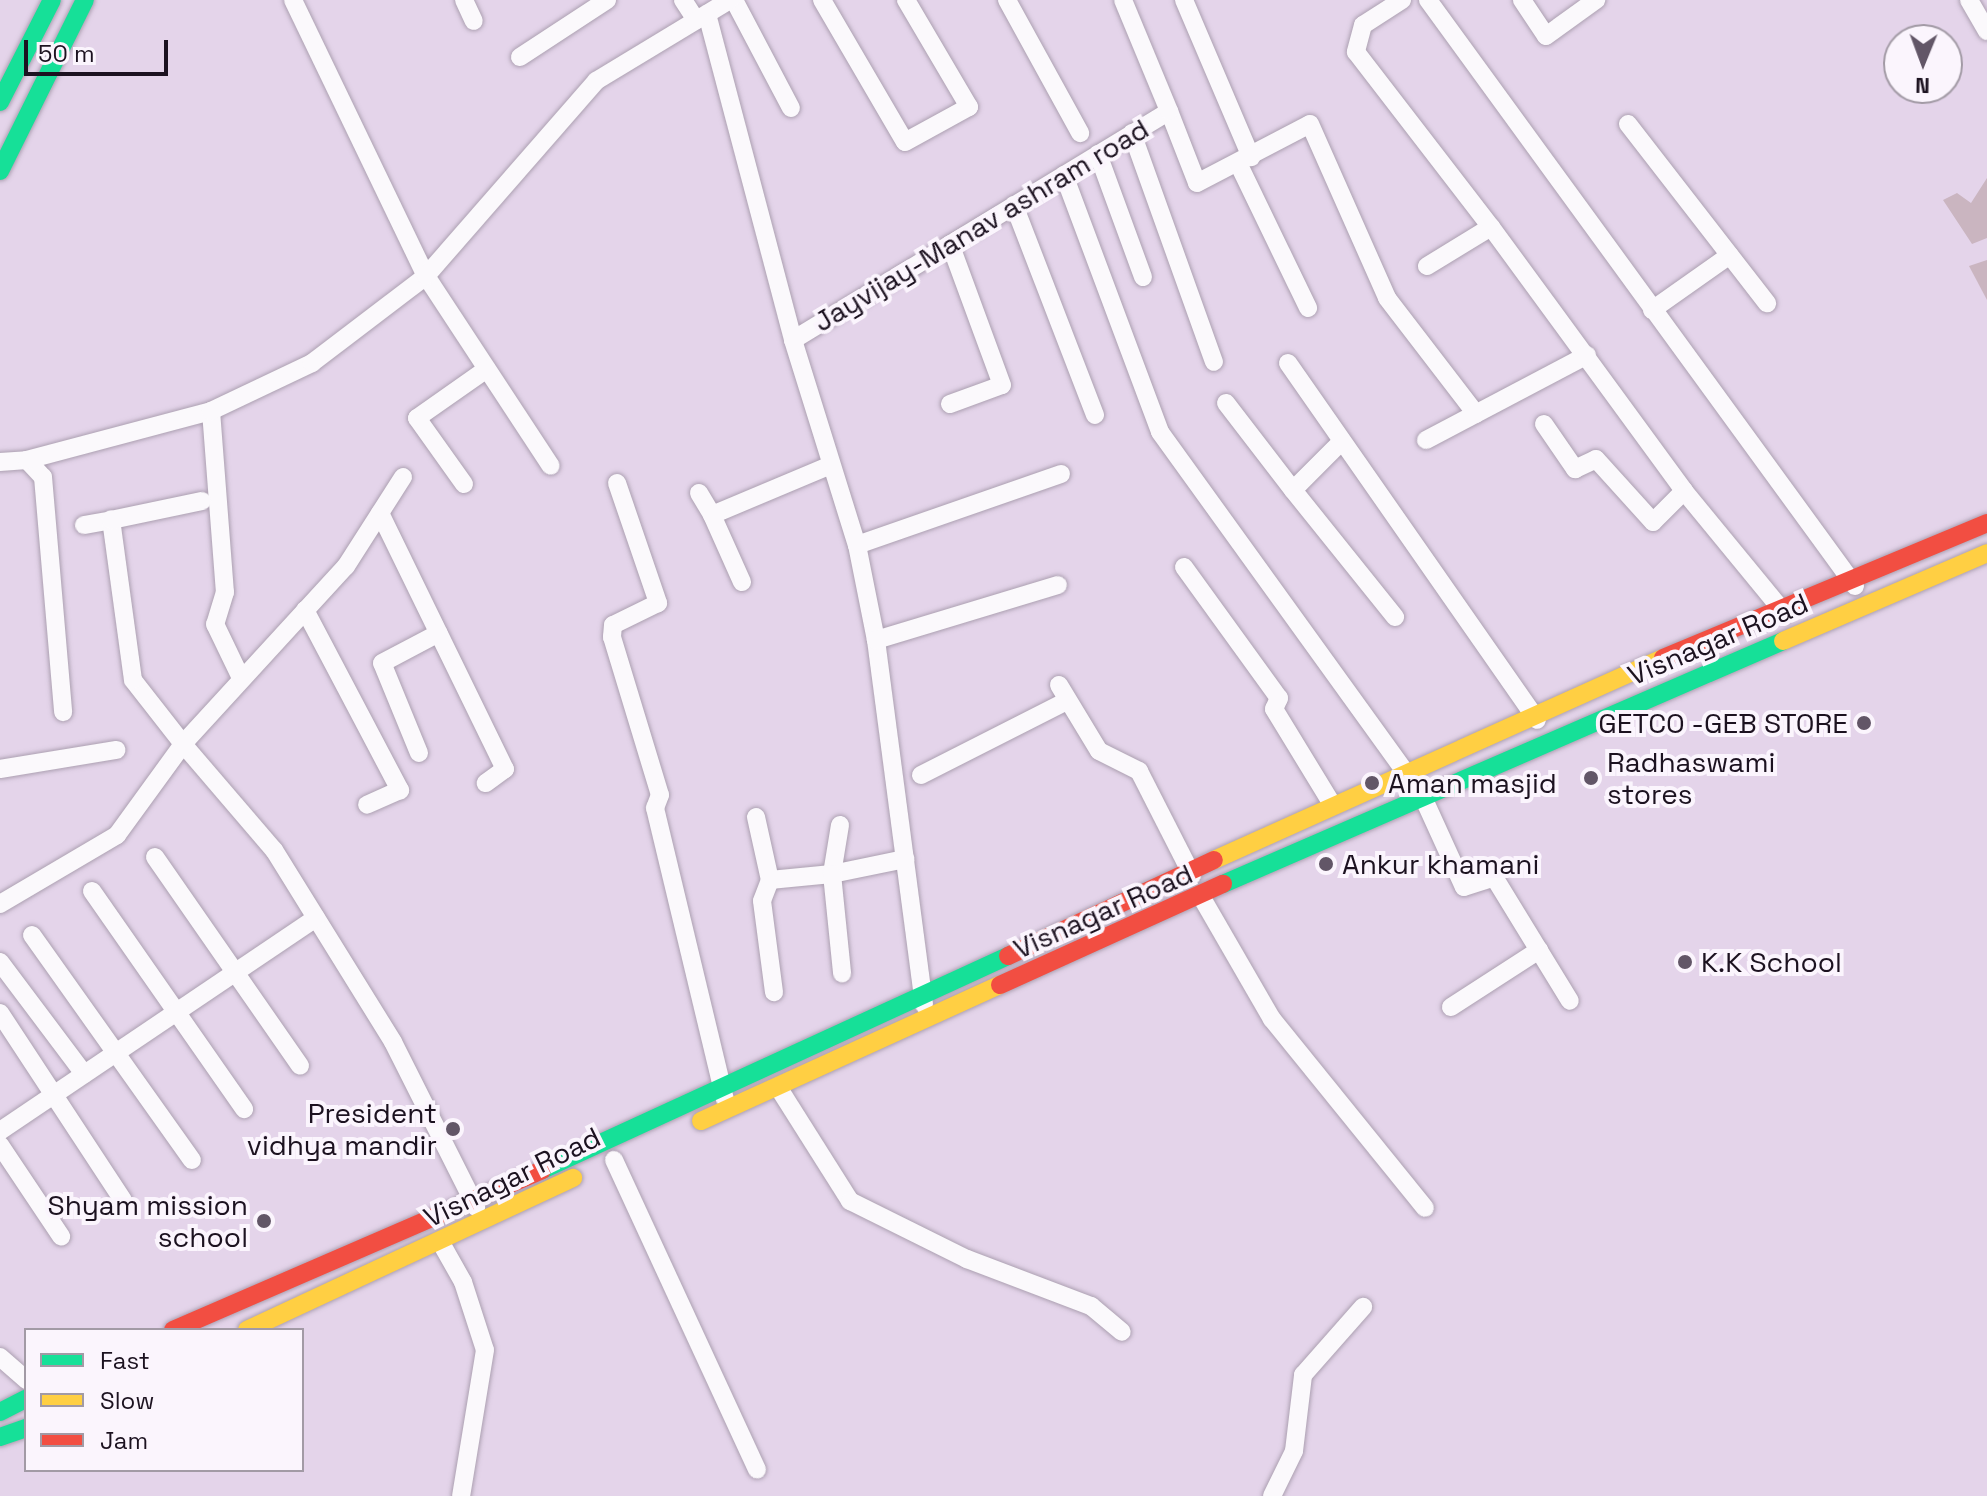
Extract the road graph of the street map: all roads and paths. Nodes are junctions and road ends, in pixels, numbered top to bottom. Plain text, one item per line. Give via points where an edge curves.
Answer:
1 (52, 0) edge
2 (85, 0) edge
3 (293, 0) edge
4 (464, 0) edge
5 (607, 0) edge
6 (683, 0) edge
7 (732, 0) edge
8 (822, 0) edge
9 (906, 0) edge
10 (1007, 0) edge
11 (1123, 0) edge
12 (1184, 0) edge
13 (1402, 0) edge
14 (1428, 0) edge
15 (1522, 0) edge
16 (1596, 0) edge
17 (1969, 0) edge
18 (702, 17) junction
19 (474, 21) dead end
20 (1987, 31) edge
21 (520, 57) dead end
22 (0, 102) edge
23 (791, 108) dead end
24 (1169, 111) junction
25 (1628, 124) dead end
26 (1080, 133) dead end
27 (1132, 133) junction
28 (1098, 154) junction
29 (1244, 160) junction
30 (0, 171) edge
31 (1064, 175) junction
32 (1014, 205) junction
33 (1491, 227) junction
34 (950, 244) junction
35 (1730, 255) junction
36 (1427, 266) dead end
37 (426, 276) junction
38 (1143, 277) dead end
39 (1767, 303) dead end
40 (1308, 308) dead end
41 (1652, 310) junction
42 (793, 340) junction
43 (1587, 355) junction
44 (1214, 362) dead end
45 (1288, 363) dead end
46 (487, 369) junction
47 (1226, 403) dead end
48 (950, 404) dead end
49 (211, 411) junction
50 (1476, 414) junction
51 (1095, 415) dead end
52 (1544, 424) dead end
53 (1426, 440) dead end
54 (1342, 441) junction
55 (27, 460) junction
56 (0, 462) edge
57 (831, 465) junction
58 (551, 466) dead end
59 (1061, 474) dead end
60 (403, 477) dead end
61 (617, 483) dead end
62 (464, 484) dead end
63 (1293, 490) junction
64 (1684, 491) junction
65 (699, 493) dead end
66 (202, 501) dead end
67 (380, 513) junction
68 (712, 515) junction
69 (111, 520) junction
70 (1987, 523) edge
71 (84, 525) dead end
72 (857, 545) junction
73 (1987, 553) edge
74 (1184, 567) dead end
75 (1851, 580) junction
76 (742, 582) dead end
77 (1058, 585) dead end
78 (1869, 604) junction
79 (1781, 609) junction
80 (305, 610) junction
81 (1395, 617) dead end
82 (439, 633) junction
83 (1800, 636) junction
84 (876, 640) junction
85 (241, 678) junction
86 (63, 712) dead end
87 (1532, 713) junction
88 (1550, 739) junction
89 (183, 744) junction
90 (116, 750) dead end
91 (419, 753) dead end
92 (0, 769) edge
93 (1405, 770) junction
94 (921, 775) dead end
95 (486, 783) dead end
96 (1422, 795) junction
97 (1332, 804) junction
98 (367, 805) dead end
99 (756, 817) dead end
100 (840, 825) dead end
101 (155, 857) dead end
102 (905, 859) junction
103 (1191, 872) junction
104 (832, 874) junction
105 (770, 880) junction
106 (92, 891) dead end
107 (1202, 898) junction
108 (0, 904) edge
109 (316, 918) junction
110 (32, 935) dead end
111 (1539, 950) junction
112 (0, 962) edge
113 (239, 970) junction
114 (842, 973) dead end
115 (774, 992) dead end
116 (922, 995) junction
117 (1570, 1001) dead end
118 (1451, 1007) dead end
119 (0, 1013) edge
120 (176, 1013) junction
121 (928, 1022) junction
122 (113, 1054) junction
123 (300, 1066) dead end
124 (84, 1074) junction
125 (778, 1087) junction
126 (722, 1089) junction
127 (57, 1092) junction
128 (244, 1109) dead end
129 (727, 1109) junction
130 (0, 1131) edge
131 (0, 1145) edge
132 (192, 1160) dead end
133 (614, 1160) junction
134 (123, 1200) dead end
135 (473, 1200) junction
136 (1425, 1208) dead end
137 (482, 1220) junction
138 (61, 1236) dead end
139 (441, 1243) junction
140 (1363, 1307) dead end
141 (178, 1328) edge
142 (251, 1328) edge
143 (1122, 1332) dead end
144 (0, 1357) edge
145 (24, 1378) edge
146 (24, 1400) edge
147 (0, 1412) edge
148 (24, 1429) edge
149 (0, 1437) edge
150 (757, 1470) dead end
151 (461, 1496) edge
152 (1272, 1496) edge

1 - 22 main road
2 - 30 main road
3 - 37 street
4 - 19 street
5 - 21 street
6 - 18 street
7 - 18 street
7 - 23 street
8 - 9 street via 905,142 969,107
10 - 26 street
11 - 24 street, Jayvijay-Manav ashram road
12 - 29 street
13 - 33 street via 1363,25 1356,52
14 - 41 street
15 - 16 street via 1546,36
17 - 20 street
18 - 37 street via 596,81
18 - 42 street
24 - 27 street, Jayvijay-Manav ashram road
24 - 29 street via 1197,183
25 - 35 street
27 - 28 street, Jayvijay-Manav ashram road
27 - 44 street
28 - 31 street, Jayvijay-Manav ashram road
28 - 38 street
29 - 40 street
29 - 50 street via 1310,124 1387,298
31 - 32 street, Jayvijay-Manav ashram road
31 - 93 street via 1160,432
32 - 34 street, Jayvijay-Manav ashram road
32 - 51 street
33 - 36 street
33 - 43 street
34 - 42 street, Jayvijay-Manav ashram road
34 - 48 street via 1002,385
35 - 39 street
35 - 41 street
37 - 46 street
37 - 49 street via 312,363
41 - 75 street
42 - 57 street, Jayvijay-Manav ashram road
43 - 50 street
43 - 64 street
45 - 54 street
46 - 58 street
46 - 62 street via 417,418
47 - 63 street
49 - 55 street
49 - 85 street via 225,592 215,624
50 - 53 street
52 - 64 street via 1575,469 1596,459 1653,522
54 - 63 street
54 - 87 street
55 - 56 street
55 - 86 street via 43,477
57 - 68 street
57 - 72 street, Jayvijay-Manav ashram road
59 - 72 street
60 - 67 street
61 - 126 street via 658,603 613,625 612,637 660,795 655,808
63 - 81 street
64 - 79 street
65 - 68 street
66 - 69 street
67 - 80 street via 346,566
67 - 82 street
68 - 76 street
69 - 71 street
69 - 89 street via 133,680
70 - 75 main road
72 - 84 street, Jayvijay-Manav ashram road
73 - 78 main road, Visnagar Road
74 - 97 street via 1279,698 1274,709
75 - 78 street
75 - 79 main road
77 - 84 street
78 - 83 main road, Visnagar Road
79 - 83 street
79 - 87 main road
80 - 85 street
80 - 98 street via 400,790
82 - 91 street via 382,663
82 - 95 street via 505,769
83 - 88 main road, Visnagar Road
84 - 102 street, Jayvijay-Manav ashram road
85 - 89 street
87 - 88 street
87 - 93 main road
88 - 96 main road, Visnagar Road
89 - 108 street via 117,835
89 - 109 street via 274,850
90 - 92 street
93 - 96 street
93 - 97 main road
94 - 103 street via 1063,693 1099,751 1139,771
96 - 107 main road, Visnagar Road
96 - 111 street via 1464,887 1494,877
97 - 103 main road
99 - 105 street
100 - 104 street
101 - 113 street
102 - 104 street
102 - 116 street, Jayvijay-Manav ashram road
103 - 116 main road
104 - 105 street
104 - 114 street
105 - 115 street via 762,901
106 - 120 street
107 - 121 main road, Visnagar Road
107 - 136 street via 1272,1019
109 - 113 street
109 - 135 street via 393,1042
110 - 122 street
111 - 117 street
111 - 118 street
112 - 124 street
113 - 120 street
113 - 123 street
116 - 121 street, Jayvijay-Manav ashram road
116 - 126 main road
119 - 127 street
120 - 122 street
120 - 128 street
121 - 125 main road, Visnagar Road
122 - 124 street
122 - 132 street
124 - 127 street
125 - 129 main road, Visnagar Road
125 - 143 street via 850,1201 967,1259 1091,1306
126 - 129 street
126 - 135 main road
127 - 130 street
127 - 134 street
129 - 133 main road, Visnagar Road
131 - 138 street
133 - 137 main road, Visnagar Road
133 - 150 street
135 - 137 street
135 - 141 main road
137 - 139 main road, Visnagar Road
139 - 142 main road, Visnagar Road
139 - 151 street via 463,1282 485,1350
140 - 152 street via 1303,1375 1294,1451
144 - 145 street
146 - 147 main road
148 - 149 main road

